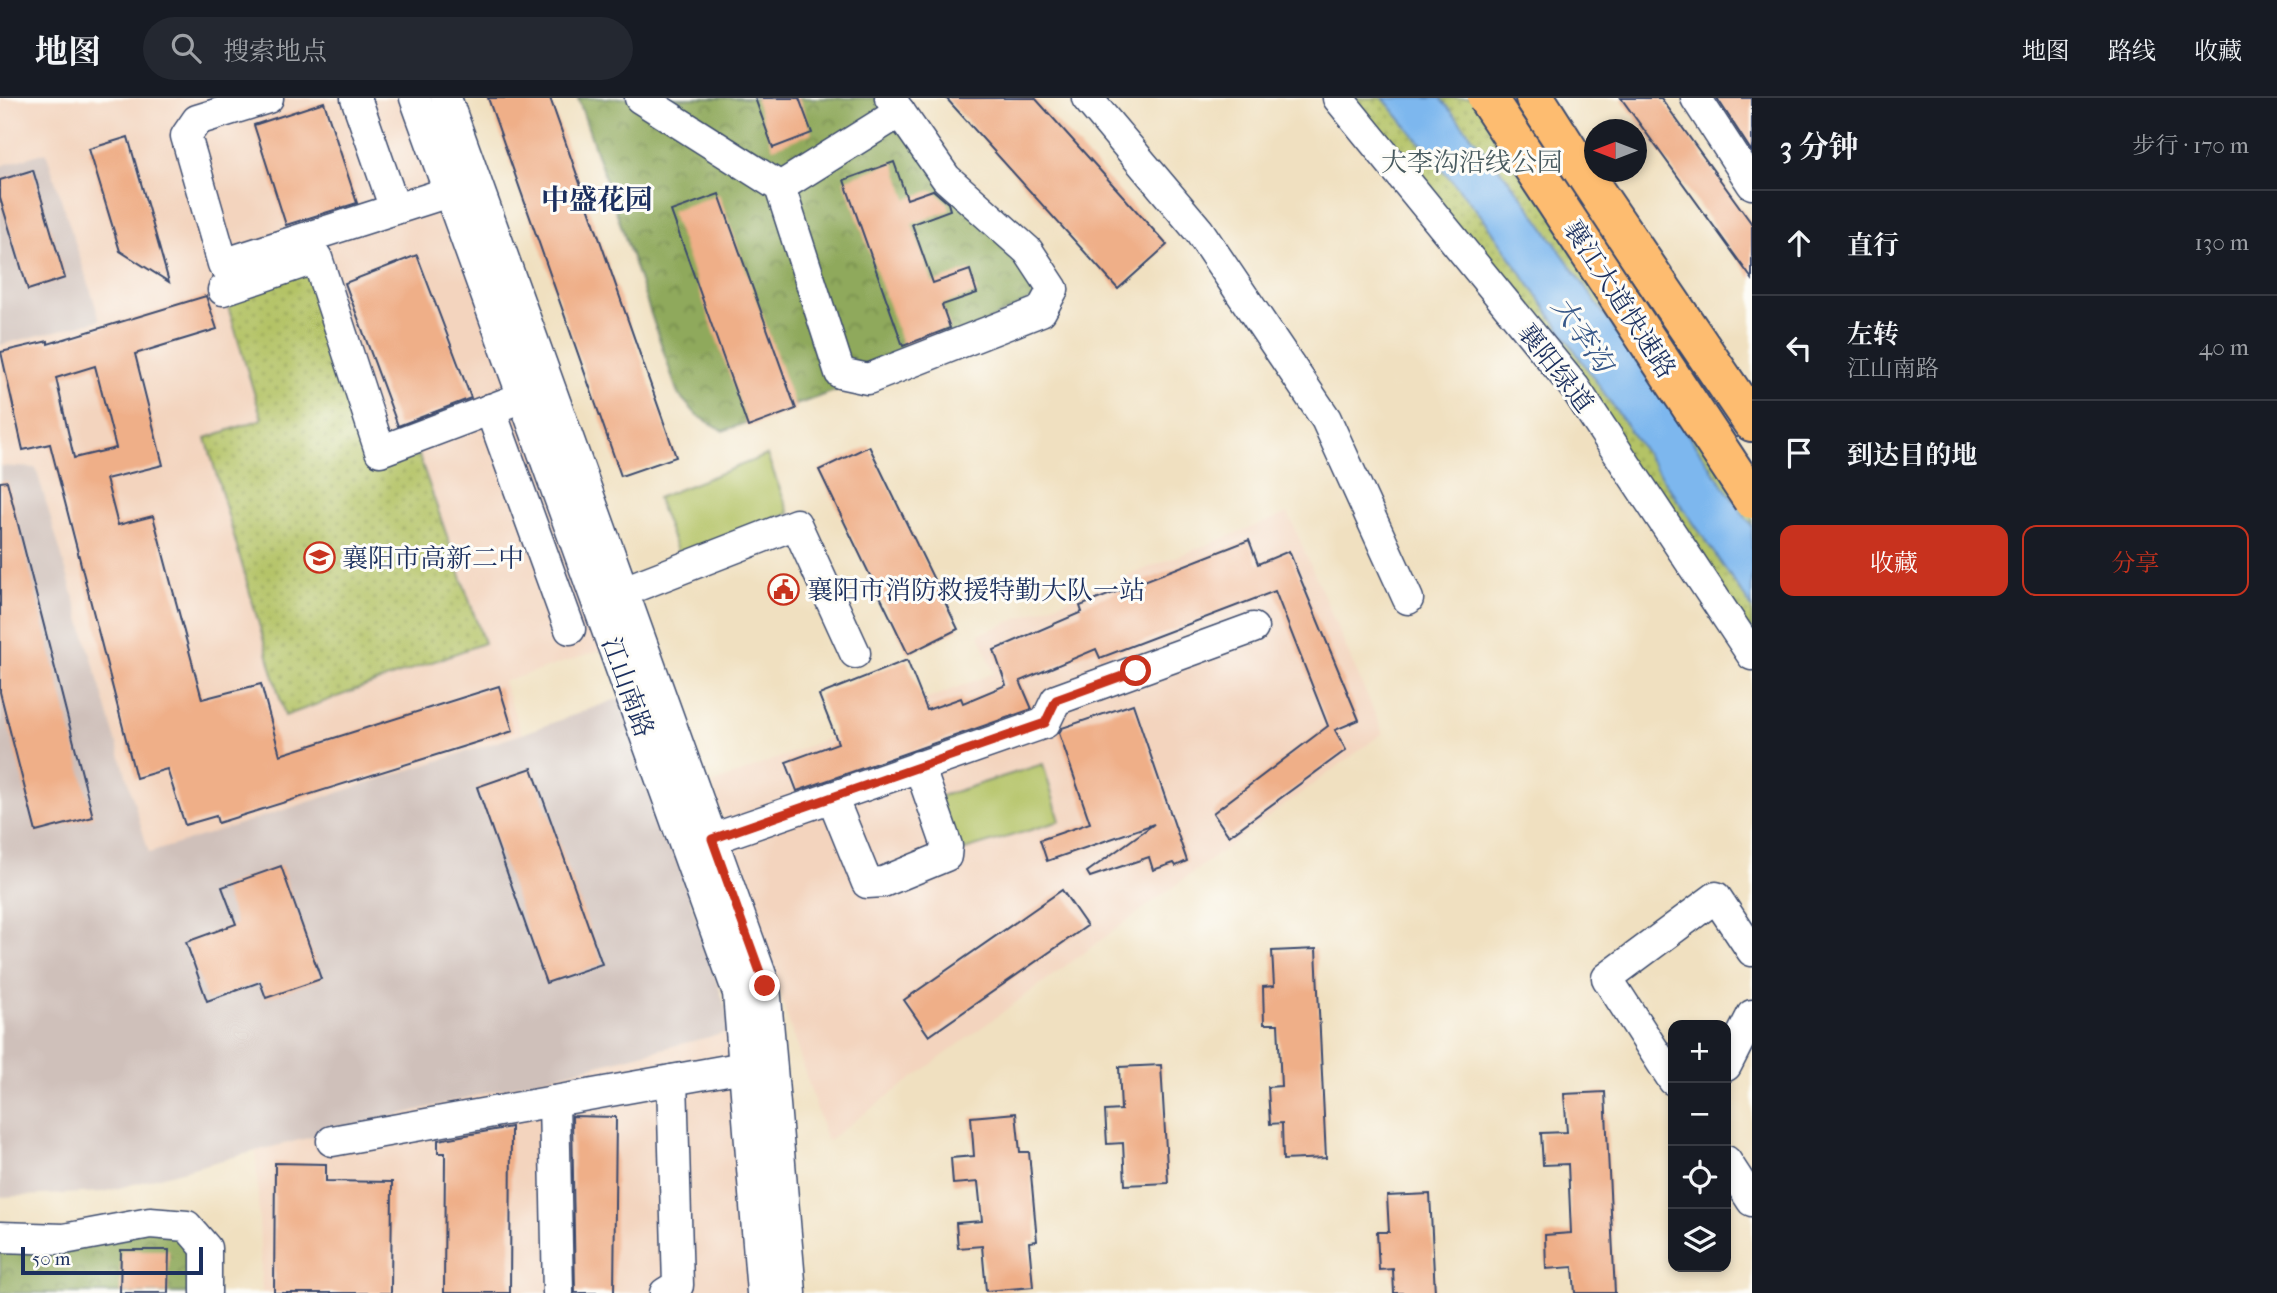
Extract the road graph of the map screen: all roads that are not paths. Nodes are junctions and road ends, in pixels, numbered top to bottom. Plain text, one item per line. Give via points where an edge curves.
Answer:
1 (268, 98) edge
2 (356, 98) edge
3 (415, 98) edge
4 (446, 98) edge
5 (640, 98) edge
6 (1087, 98) edge
7 (1338, 98) edge
8 (1481, 98) edge
9 (1488, 98) edge
10 (1535, 98) edge
11 (1696, 98) edge
12 (895, 105) edge
13 (1752, 184) edge
14 (780, 187) junction
15 (449, 192) junction
16 (395, 209) junction
17 (223, 290) dead end
18 (523, 397) junction
19 (489, 409) junction
20 (1752, 422) edge
21 (1752, 480) edge
22 (1752, 499) edge
23 (624, 591) junction
24 (1408, 599) dead end
25 (1253, 628) dead end
26 (570, 629) dead end
27 (855, 653) dead end
28 (1752, 655) edge
29 (919, 766) junction
30 (832, 797) junction
31 (712, 839) junction
32 (1752, 951) edge
33 (1752, 1015) edge
34 (1731, 1056) edge
35 (744, 1067) junction
36 (1668, 1072) edge
37 (672, 1080) junction
38 (554, 1101) junction
39 (332, 1141) dead end
40 (1731, 1169) edge
41 (1752, 1201) edge
42 (0, 1237) edge
43 (206, 1293) edge
44 (558, 1293) edge
45 (665, 1293) edge
46 (762, 1293) edge
47 (791, 1293) edge

1 - 16 street via 197,120 186,136 223,264
2 - 16 street
3 - 15 street, 江山南路
4 - 23 street, 江山南路
5 - 14 street
6 - 24 street via 1199,231 1326,419
7 - 28 street, 襄阳绿道 via 1575,388
8 - 21 street
9 - 22 highway, 襄江大道快速路, bridge
10 - 20 highway, 襄江大道快速路
11 - 13 street
12 - 14 street
12 - 14 street via 946,178 1028,251 1053,289 1041,311 868,379 840,373
15 - 16 street
15 - 18 street, 江山南路
17 - 19 street via 317,258 380,451
18 - 19 street
18 - 35 street, 江山南路 via 738,993
19 - 26 street
23 - 27 street via 796,524
23 - 31 street, 江山南路
25 - 29 street via 1056,700 1045,723
29 - 30 street
29 - 30 street via 947,846 946,856 883,882 867,883
30 - 31 street
31 - 47 street, 江山南路 via 765,986
32 - 36 street via 1716,897 1607,978
33 - 34 street
35 - 37 street
35 - 46 street, 江山南路
37 - 38 street
37 - 45 street via 678,1285
38 - 39 street
38 - 44 street
40 - 41 street
42 - 43 street via 64,1239 150,1223 187,1226 206,1248

